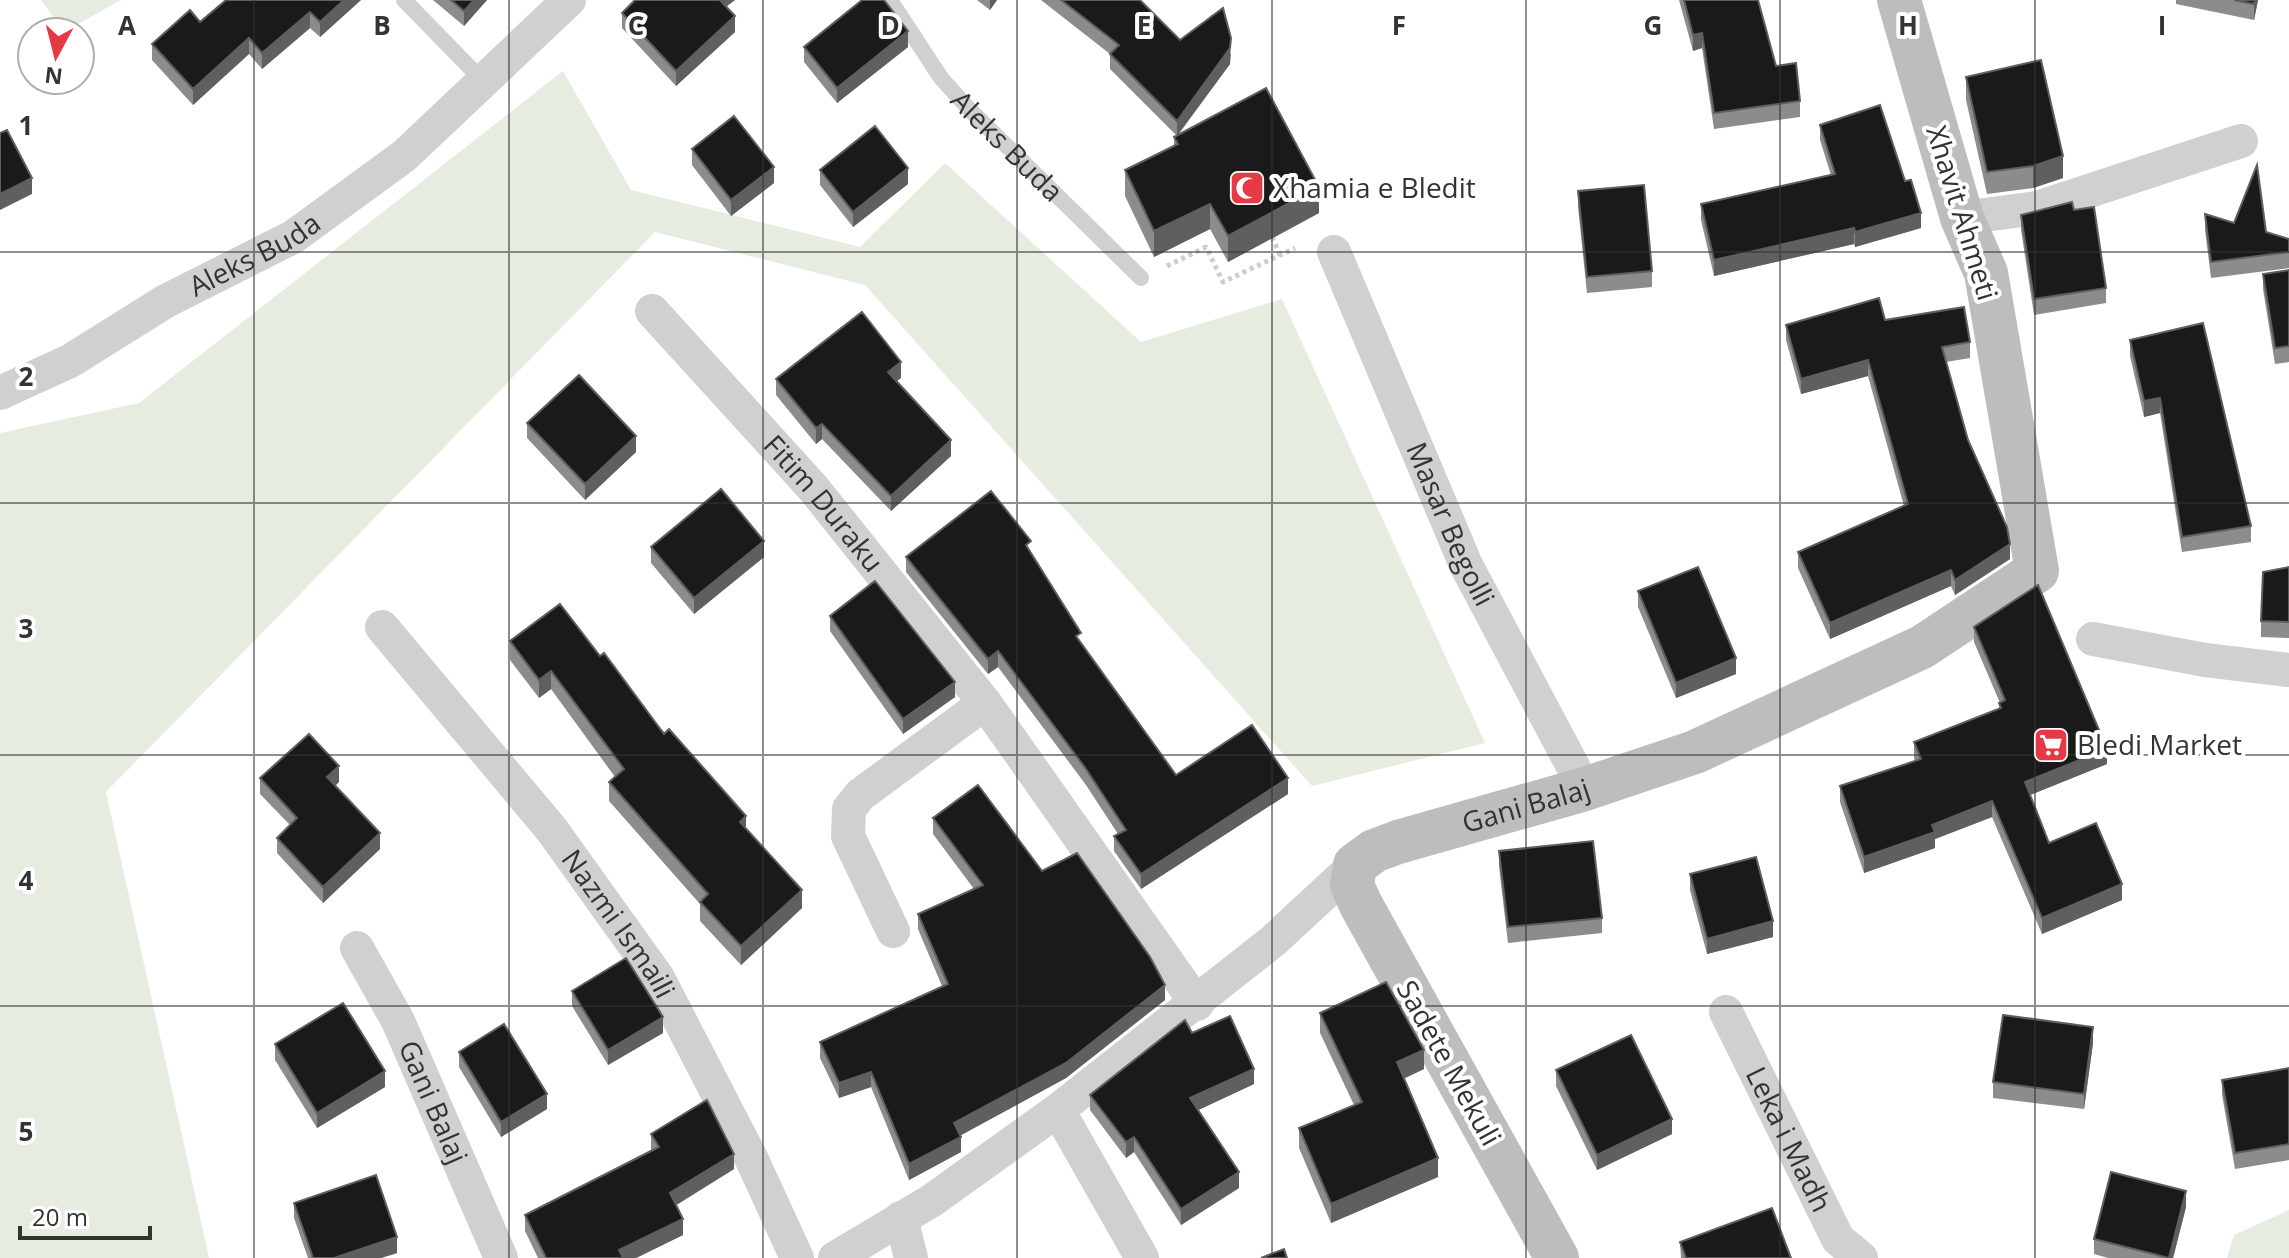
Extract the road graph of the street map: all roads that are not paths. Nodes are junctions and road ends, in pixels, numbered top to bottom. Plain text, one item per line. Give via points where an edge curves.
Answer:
1 (404, 0) edge
2 (569, 0) edge
3 (890, 0) edge
4 (1899, 0) edge
5 (483, 81) junction
6 (2241, 141) dead end
7 (1962, 218) junction
8 (1334, 252) road end
9 (1141, 278) road end
10 (652, 311) dead end
11 (0, 393) edge
12 (2037, 571) joint
13 (382, 627) dead end
14 (2093, 639) dead end
15 (2289, 670) edge
16 (985, 703) junction
17 (1585, 789) junction
18 (1355, 865) junction
19 (893, 931) dead end
20 (357, 948) dead end
21 (1197, 1004) junction
22 (1726, 1012) dead end
23 (1058, 1110) junction
24 (901, 1218) junction
25 (501, 1258) edge
26 (797, 1258) edge
27 (835, 1258) edge
28 (911, 1258) edge
29 (1142, 1258) edge
30 (1557, 1258) edge
31 (1861, 1258) edge

1 - 5 lane
2 - 5 street, Aleks Buda
3 - 9 lane, Aleks Buda via 941,78
4 - 7 street, Xhavit Ahmeti
5 - 11 street, Aleks Buda via 404,156 293,237 166,301 70,361
6 - 7 street via 2037,208
7 - 12 street, Xhavit Ahmeti via 1986,273
8 - 17 street, Masar Begolli via 1466,565
10 - 16 street, Fitim Duraku via 814,489
12 - 17 street, Gani Balaj via 1922,647 1695,752
13 - 26 street, Nazmi Ismaili via 552,830 658,978
14 - 15 street
16 - 19 street via 860,795 849,809 848,836
16 - 21 street, Fitim Duraku
17 - 18 street, Gani Balaj via 1398,842
18 - 21 street, Gani Balaj
18 - 30 street, Sadete Mekuli via 1352,885 1361,905
20 - 25 street, Gani Balaj via 398,1021
21 - 23 street, Gani Balaj
22 - 31 street, Leka i Madh via 1838,1239
23 - 24 street, Gani Balaj
23 - 29 street
24 - 27 street, Gani Balaj
24 - 28 street

